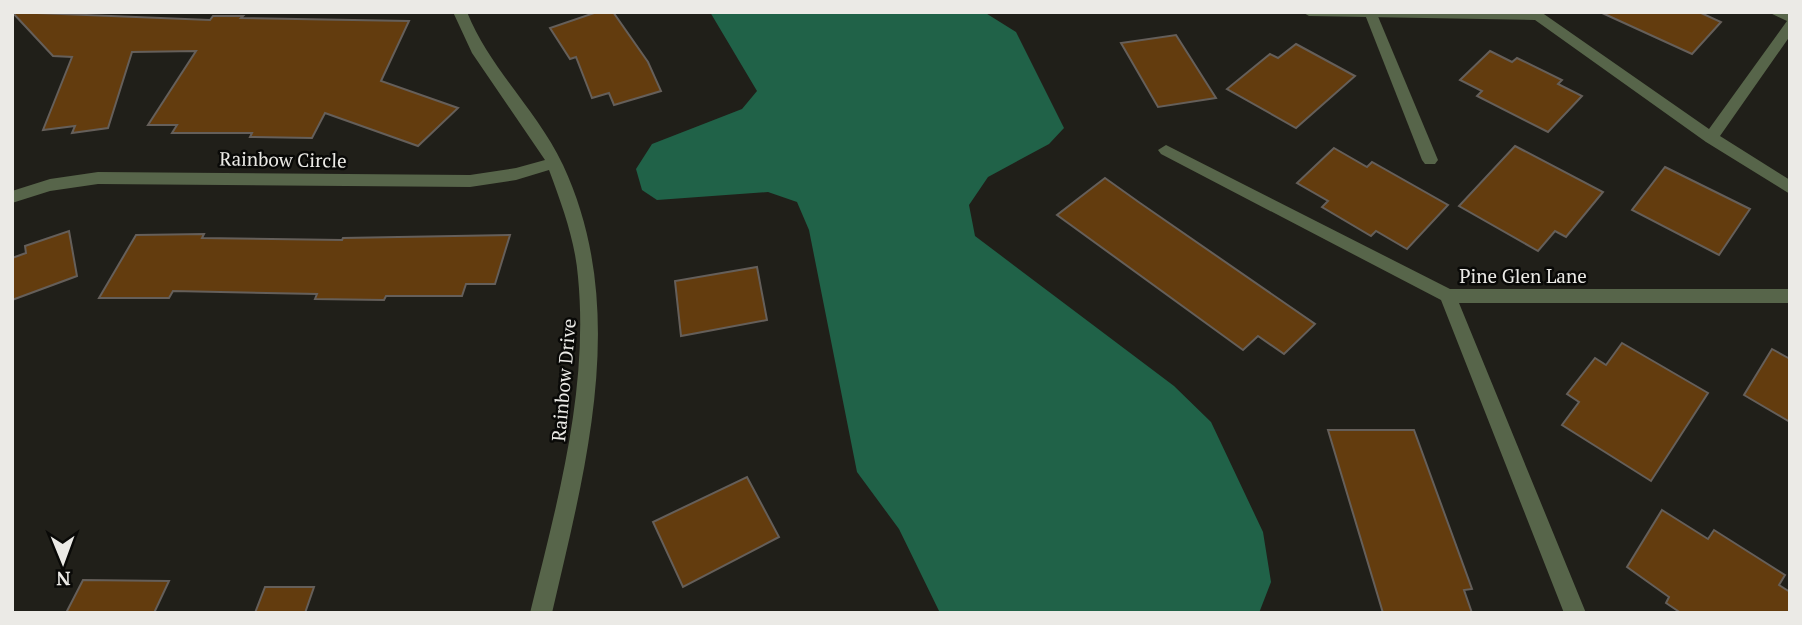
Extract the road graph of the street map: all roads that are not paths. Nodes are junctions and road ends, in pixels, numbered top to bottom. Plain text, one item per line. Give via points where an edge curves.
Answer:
1 (460, 12) edge
2 (1309, 12) edge
3 (1775, 12) edge
4 (1370, 14) junction
5 (1534, 14) edge
6 (1790, 19) edge
7 (1790, 25) edge
8 (1710, 138) junction
9 (1167, 150) dead end
10 (1430, 160) dead end
11 (554, 163) junction
12 (1790, 188) edge
13 (12, 197) edge
14 (1448, 296) junction
15 (1790, 296) edge
16 (541, 613) edge
17 (1575, 613) edge

1 - 11 street, Rainbow Drive via 492,76
2 - 4 street
3 - 6 street
4 - 5 street
4 - 10 street
5 - 8 street
7 - 8 street
8 - 12 street
9 - 14 street, Pine Glen Lane
11 - 13 street, Rainbow Circle via 470,181 97,178
11 - 16 street, Rainbow Drive via 584,253 592,337 586,410
14 - 15 street, Pine Glen Lane
14 - 17 street

